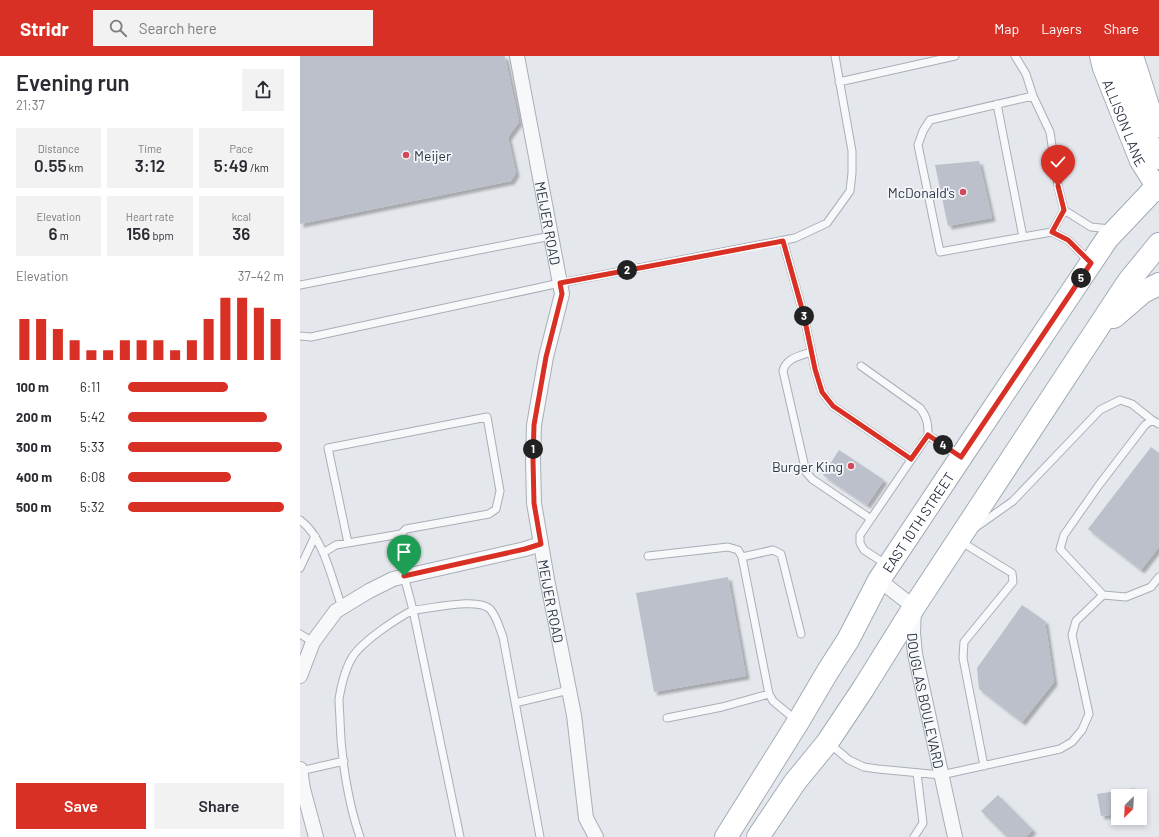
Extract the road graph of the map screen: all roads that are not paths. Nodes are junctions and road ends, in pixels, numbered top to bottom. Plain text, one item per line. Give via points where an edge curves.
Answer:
1 (517, 56) edge
2 (834, 56) edge
3 (956, 56) edge
4 (1015, 56) edge
5 (1100, 56) edge
6 (1118, 56) edge
7 (1133, 56) edge
8 (839, 82) junction
9 (1033, 96) junction
10 (997, 104) junction
11 (1159, 127) edge
12 (1159, 159) edge
13 (1158, 187) edge
14 (1064, 210) junction
15 (1116, 230) junction
16 (1052, 232) junction
17 (551, 236) junction
18 (1023, 237) junction
19 (783, 241) junction
20 (1159, 244) edge
21 (1091, 263) junction
22 (560, 283) junction
23 (1159, 284) edge
24 (300, 285) edge
25 (1093, 335) junction
26 (300, 336) edge
27 (811, 352) junction
28 (861, 366) dead end
29 (1152, 420) junction
30 (1159, 424) edge
31 (928, 435) junction
32 (961, 457) junction
33 (911, 459) junction
34 (871, 519) junction
35 (300, 520) edge
36 (401, 534) junction
37 (315, 536) junction
38 (958, 540) junction
39 (348, 543) junction
40 (541, 544) junction
41 (323, 553) junction
42 (648, 556) dead end
43 (742, 556) junction
44 (300, 568) edge
45 (884, 573) junction
46 (406, 576) junction
47 (1159, 577) edge
48 (1103, 595) junction
49 (914, 607) junction
50 (342, 608) junction
51 (413, 610) junction
52 (300, 634) edge
53 (801, 634) dead end
54 (313, 642) junction
55 (301, 673) edge
56 (569, 690) junction
57 (769, 694) junction
58 (515, 703) junction
59 (667, 718) dead end
60 (798, 722) junction
61 (827, 743) junction
62 (344, 761) junction
63 (984, 766) junction
64 (300, 770) edge
65 (917, 773) junction
66 (942, 775) junction
67 (316, 837) edge
68 (360, 837) edge
69 (460, 837) edge
70 (540, 837) edge
71 (596, 837) edge
72 (726, 837) edge
73 (758, 837) edge
74 (914, 837) edge
75 (955, 837) edge

1 - 17 street, MEIJER ROAD
2 - 8 lane
3 - 8 lane
4 - 9 lane via 1026,74
5 - 13 main road, ALLISON LANE via 1140,160
6 - 12 main road via 1135,110 1150,146
7 - 11 main road, ALLISON LANE via 1150,109
8 - 19 lane via 852,151 850,191 827,223
9 - 10 lane
9 - 14 lane via 1050,132
10 - 18 lane
10 - 18 lane via 930,120 918,146 940,252
13 - 15 main road, EAST 10TH STREET
14 - 15 lane via 1091,227
14 - 16 lane
15 - 21 main road, EAST 10TH STREET
16 - 18 lane
16 - 21 lane via 1068,240
17 - 22 street, MEIJER ROAD
17 - 24 lane
19 - 22 lane
19 - 27 lane via 804,316
20 - 25 main road via 1128,282
21 - 32 main road, EAST 10TH STREET
22 - 26 lane via 311,337
22 - 40 street, MEIJER ROAD via 562,294 546,357 534,425 534,503
23 - 25 main road via 1143,292
25 - 38 main road
27 - 33 lane via 822,392 833,406
27 - 34 lane via 789,360 783,371 806,472 812,479
28 - 31 lane via 920,408 926,415
29 - 30 lane
29 - 38 lane via 1132,404 1120,400 1100,410 1014,500
29 - 48 lane via 1145,425 1099,485 1064,535 1060,549
31 - 32 lane
31 - 33 lane
32 - 45 main road, EAST 10TH STREET
33 - 34 lane
34 - 45 lane via 860,535 860,544
35 - 37 lane
36 - 39 lane
36 - 39 lane via 406,529 489,514 496,509 500,490 487,417 328,448
36 - 46 lane
37 - 41 lane
37 - 44 lane
38 - 49 main road
38 - 63 lane via 1012,572 1013,582 964,642 963,658
39 - 41 lane via 336,545
40 - 46 street
40 - 56 street, MEIJER ROAD
41 - 50 lane
42 - 43 lane via 728,547 738,550
43 - 53 lane via 773,550 781,554
43 - 57 lane
45 - 49 street
45 - 60 main road, EAST 10TH STREET via 848,640
46 - 50 street via 369,590
46 - 51 lane
47 - 48 lane via 1151,587 1126,597
48 - 63 lane via 1076,621 1072,635 1089,714 1082,730 1072,742 1060,749
49 - 61 main road
49 - 66 street, DOUGLAS BOULEVARD via 913,633 916,654
50 - 54 street via 336,611
51 - 58 lane via 456,604 480,604 489,608 497,619 503,637
51 - 62 lane via 388,625 353,656 344,677 339,700
51 - 69 lane
52 - 54 lane
54 - 55 street
56 - 58 lane
56 - 71 street, MEIJER ROAD via 586,818
57 - 59 lane
57 - 60 lane via 773,701
58 - 70 lane
60 - 72 main road, EAST 10TH STREET
61 - 65 lane via 849,760 864,767
61 - 73 main road via 795,782
62 - 64 lane
62 - 68 lane
63 - 66 lane
64 - 67 street
65 - 66 lane
65 - 74 lane via 923,823
66 - 75 street, DOUGLAS BOULEVARD

